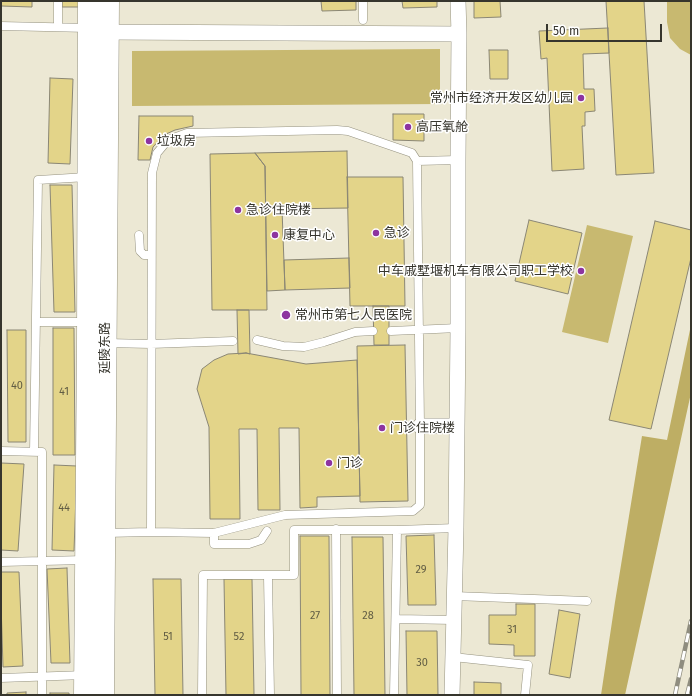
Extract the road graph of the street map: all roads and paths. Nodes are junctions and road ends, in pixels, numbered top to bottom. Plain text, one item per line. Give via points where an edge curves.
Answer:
1 (58, 1) edge
2 (89, 1) edge
3 (108, 1) edge
4 (363, 1) edge
5 (458, 1) edge
6 (363, 20) dead end
7 (1, 26) edge
8 (58, 28) junction
9 (98, 30) junction
10 (459, 34) junction
11 (458, 160) junction
12 (417, 162) junction
13 (88, 177) junction
14 (139, 235) dead end
15 (151, 255) junction
16 (36, 322) junction
17 (88, 322) junction
18 (458, 328) junction
19 (419, 330) junction
20 (373, 331) dead end
21 (391, 331) dead end
22 (256, 340) dead end
23 (233, 341) dead end
24 (97, 344) junction
25 (151, 344) junction
26 (420, 426) junction
27 (456, 426) junction
28 (1, 451) edge
29 (34, 452) junction
30 (456, 528) junction
31 (336, 529) junction
32 (397, 530) junction
33 (268, 531) dead end
34 (151, 532) junction
35 (105, 533) junction
36 (214, 533) junction
37 (86, 560) junction
38 (42, 561) junction
39 (1, 562) edge
40 (268, 576) junction
41 (454, 596) junction
42 (587, 601) dead end
43 (396, 619) junction
44 (454, 620) junction
45 (453, 657) junction
46 (42, 676) junction
47 (1, 678) edge
48 (85, 685) edge
49 (42, 695) edge
50 (103, 695) edge
51 (202, 695) edge
52 (270, 695) edge
53 (337, 695) edge
54 (394, 695) edge
55 (452, 695) edge
56 (525, 695) edge

1 - 8 lane
2 - 9 main road, 延陵东路
3 - 9 main road, 延陵东路
4 - 6 lane
5 - 10 street
7 - 8 lane
8 - 9 lane
9 - 10 street
9 - 13 main road, 延陵东路
9 - 24 main road, 延陵东路
10 - 11 street
11 - 12 lane
11 - 18 street
12 - 15 lane via 412,153 348,131 187,133 168,140 158,153 152,173
12 - 19 lane via 415,239
13 - 16 lane via 38,180
13 - 17 main road, 延陵东路
14 - 15 lane via 140,251 144,255
15 - 25 lane
16 - 17 lane
16 - 29 lane
17 - 24 main road, 延陵东路
18 - 19 lane
18 - 27 street
19 - 21 lane
19 - 26 lane
20 - 22 lane via 355,332 304,347 283,346
23 - 25 lane
24 - 25 lane
24 - 35 main road, 延陵东路
24 - 37 main road, 延陵东路
25 - 34 lane
26 - 27 street
26 - 36 lane via 420,505 413,511 285,515
27 - 30 street
28 - 29 lane
29 - 38 lane via 42,452
30 - 32 lane
30 - 41 street
31 - 32 lane
31 - 40 lane via 294,530 294,575
31 - 53 lane
32 - 43 lane
33 - 36 lane via 261,540 248,544 214,544
34 - 35 lane
34 - 36 lane
35 - 50 main road, 延陵东路
37 - 38 lane
37 - 48 main road, 延陵东路
38 - 39 lane
38 - 46 lane
40 - 51 lane via 203,576
40 - 52 lane
41 - 42 lane
41 - 44 street
43 - 44 lane
43 - 54 lane
44 - 45 street
45 - 55 street
45 - 56 lane via 528,665
46 - 47 lane
46 - 48 lane
46 - 49 lane

